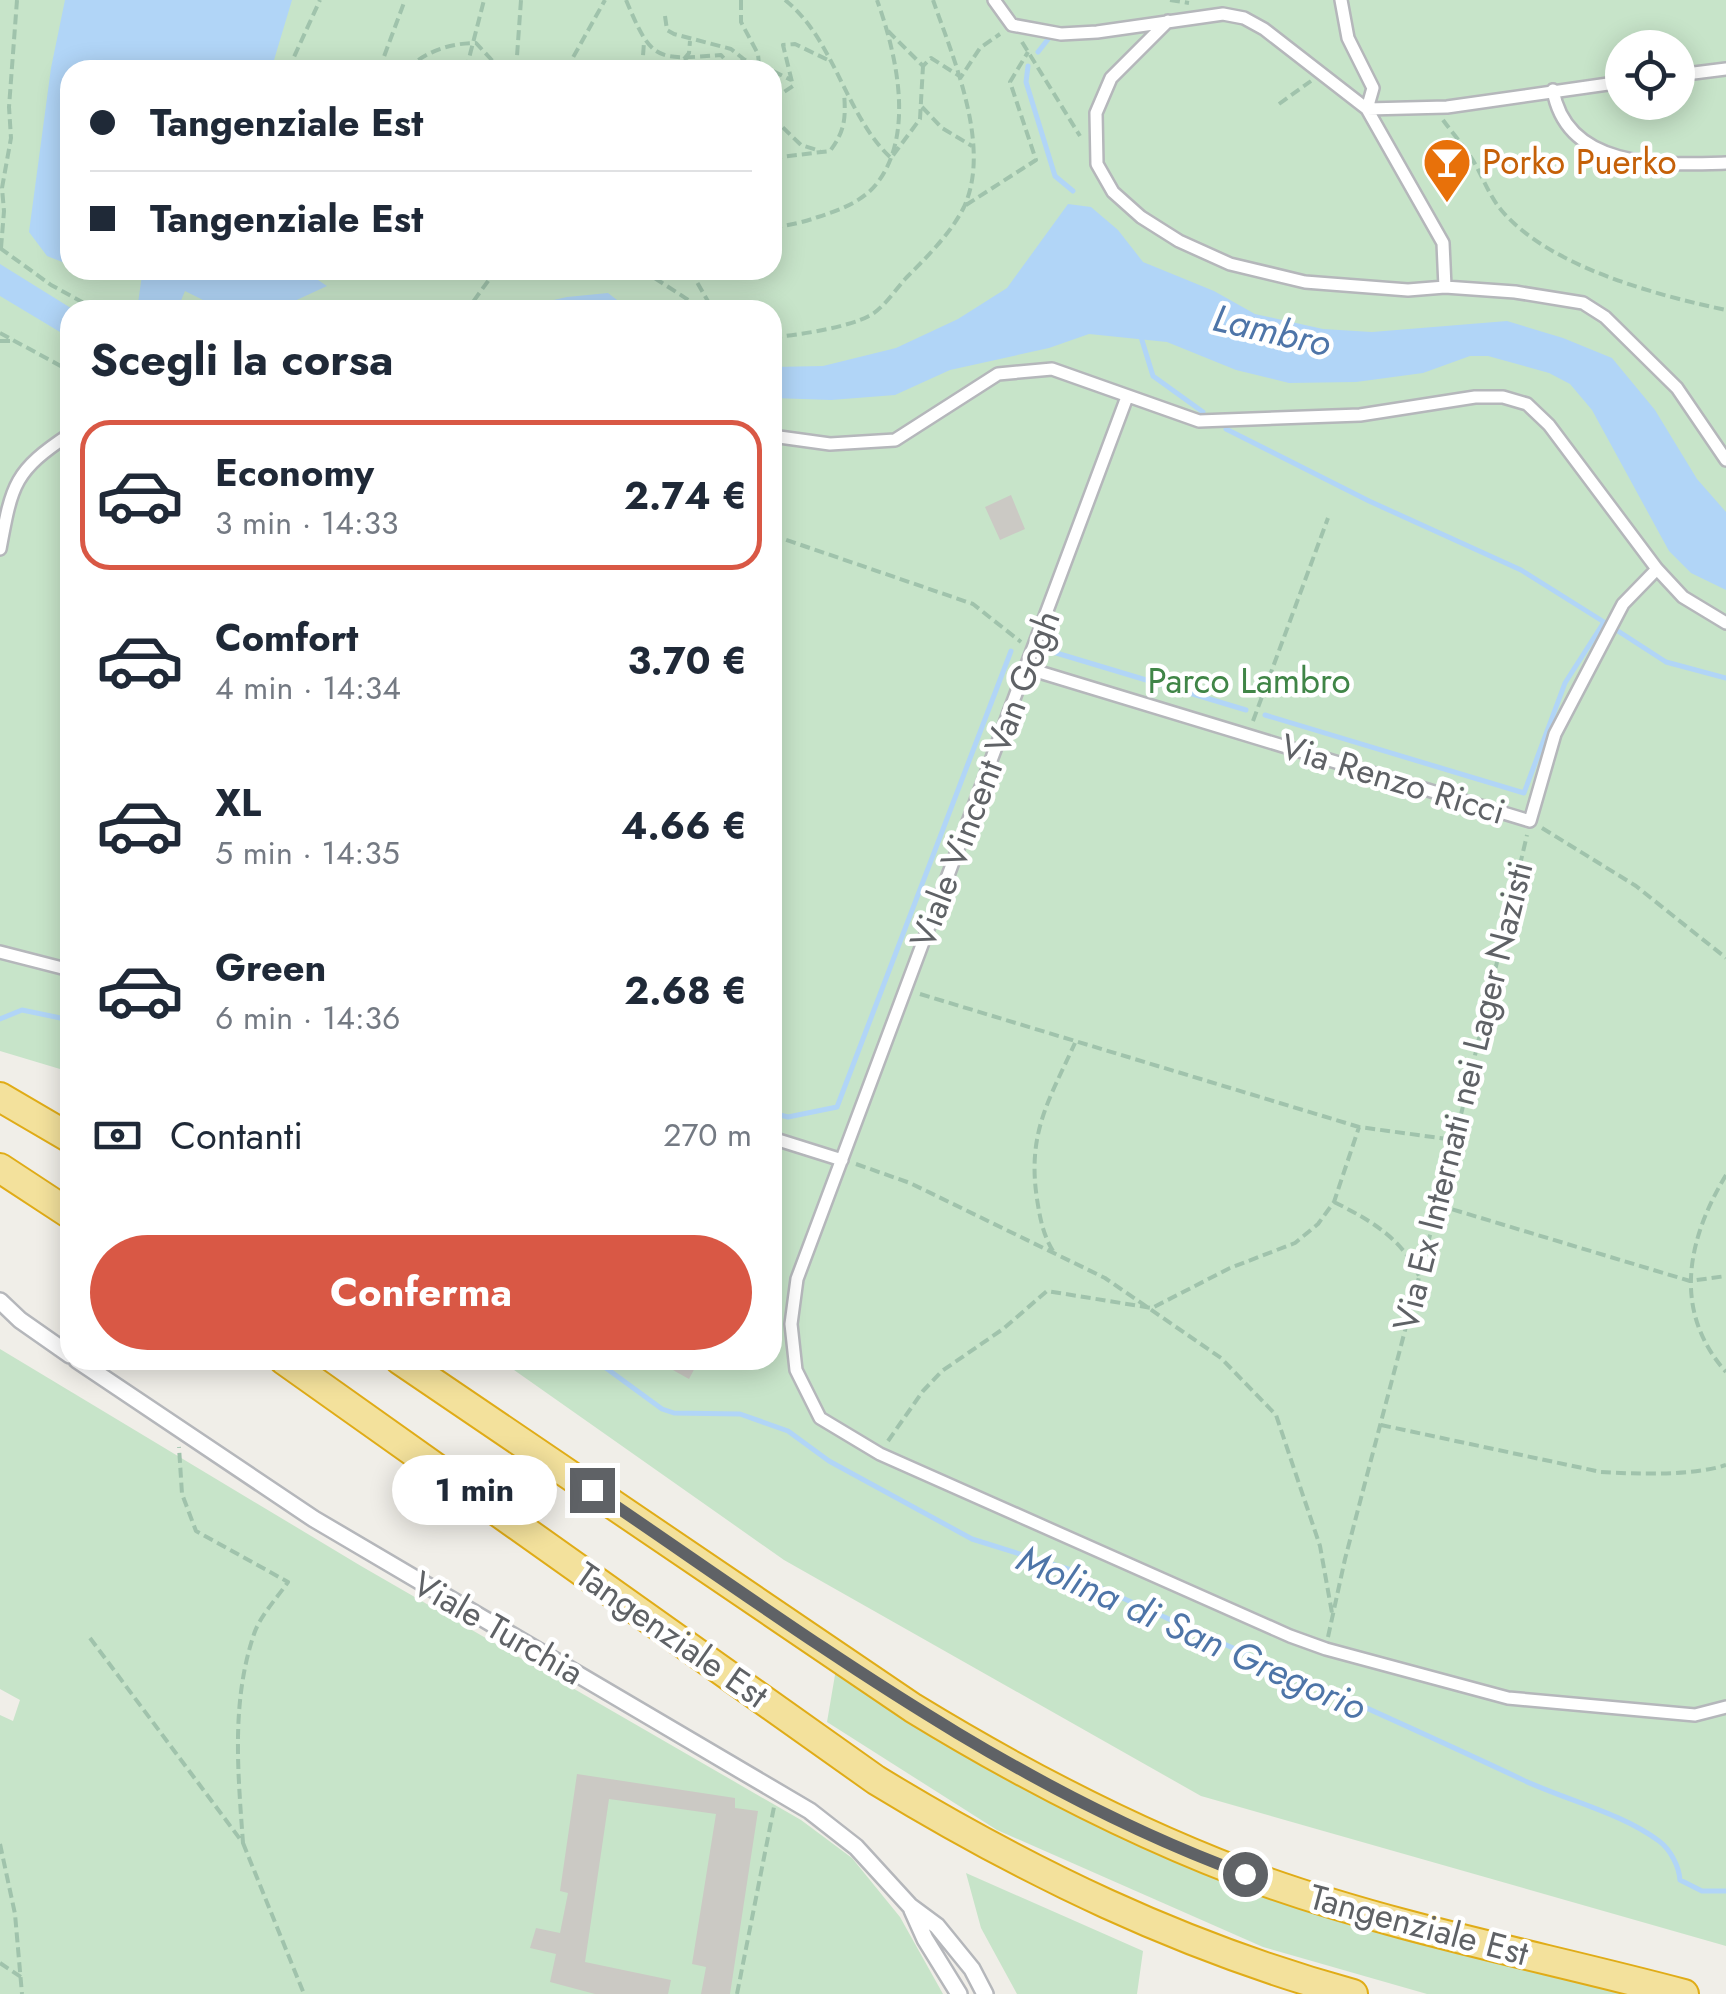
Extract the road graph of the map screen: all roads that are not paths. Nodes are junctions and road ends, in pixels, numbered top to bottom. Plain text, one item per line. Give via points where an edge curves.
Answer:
1 (994, 0) edge
2 (1341, 0) edge
3 (1168, 22) junction
4 (1726, 69) edge
5 (1695, 73) edge
6 (1605, 84) edge
7 (1553, 90) junction
8 (1367, 109) junction
9 (1726, 163) edge
10 (1446, 287) junction
11 (1127, 397) junction
12 (782, 437) edge
13 (60, 442) edge
14 (1726, 460) edge
15 (0, 549) edge
16 (1657, 569) junction
17 (1726, 623) edge
18 (1026, 668) junction
19 (1530, 820) joint
20 (0, 952) edge
21 (60, 967) edge
22 (0, 1097) edge
23 (60, 1132) edge
24 (782, 1141) edge
25 (842, 1160) junction
26 (1, 1169) edge
27 (60, 1207) edge
28 (0, 1302) edge
29 (0, 1312) edge
30 (20, 1320) junction
31 (60, 1348) edge
32 (91, 1370) edge
33 (298, 1370) edge
34 (415, 1370) edge
35 (1726, 1707) edge
36 (910, 1906) junction
37 (959, 1994) edge
38 (985, 1994) edge
39 (1353, 1994) edge
40 (1684, 1994) edge

1 - 3 street via 1012,25 1061,34
2 - 8 street via 1348,38 1374,88
3 - 8 street via 1206,14 1244,18
3 - 10 street via 1111,78 1096,112 1097,164 1113,192 1140,217 1230,264 1305,282
4 - 5 street
6 - 7 street
7 - 8 street
7 - 9 street via 1563,122 1593,147 1638,160
8 - 10 street via 1443,243
10 - 14 street via 1583,303 1677,388
11 - 12 street via 1052,369 998,374 895,440 830,444
11 - 16 street via 1198,421 1360,416 1475,397 1527,404
11 - 18 street, Viale Vincent Van Gogh
13 - 15 street via 22,470
16 - 17 street via 1683,597
16 - 19 street, Via Ex Internati nei Lager Nazisti via 1623,604 1563,718
18 - 19 street, Via Renzo Ricci
18 - 25 street, Viale Vincent Van Gogh
20 - 21 street
22 - 23 highway
24 - 25 street
25 - 35 street, Viale Vincent Van Gogh via 797,1279 791,1324 796,1370 820,1418 880,1454 1326,1648 1508,1698 1695,1715
26 - 27 highway
28 - 30 street
29 - 30 street
30 - 31 street
32 - 36 street, Viale Turchia via 314,1520 810,1810 856,1847
33 - 39 highway, Tangenziale Est via 939,1818 1147,1924
34 - 40 highway, Tangenziale Est via 913,1708 1098,1812 1295,1892
36 - 37 street, Viale Turchia
36 - 38 street, Viale Turchia via 937,1926

